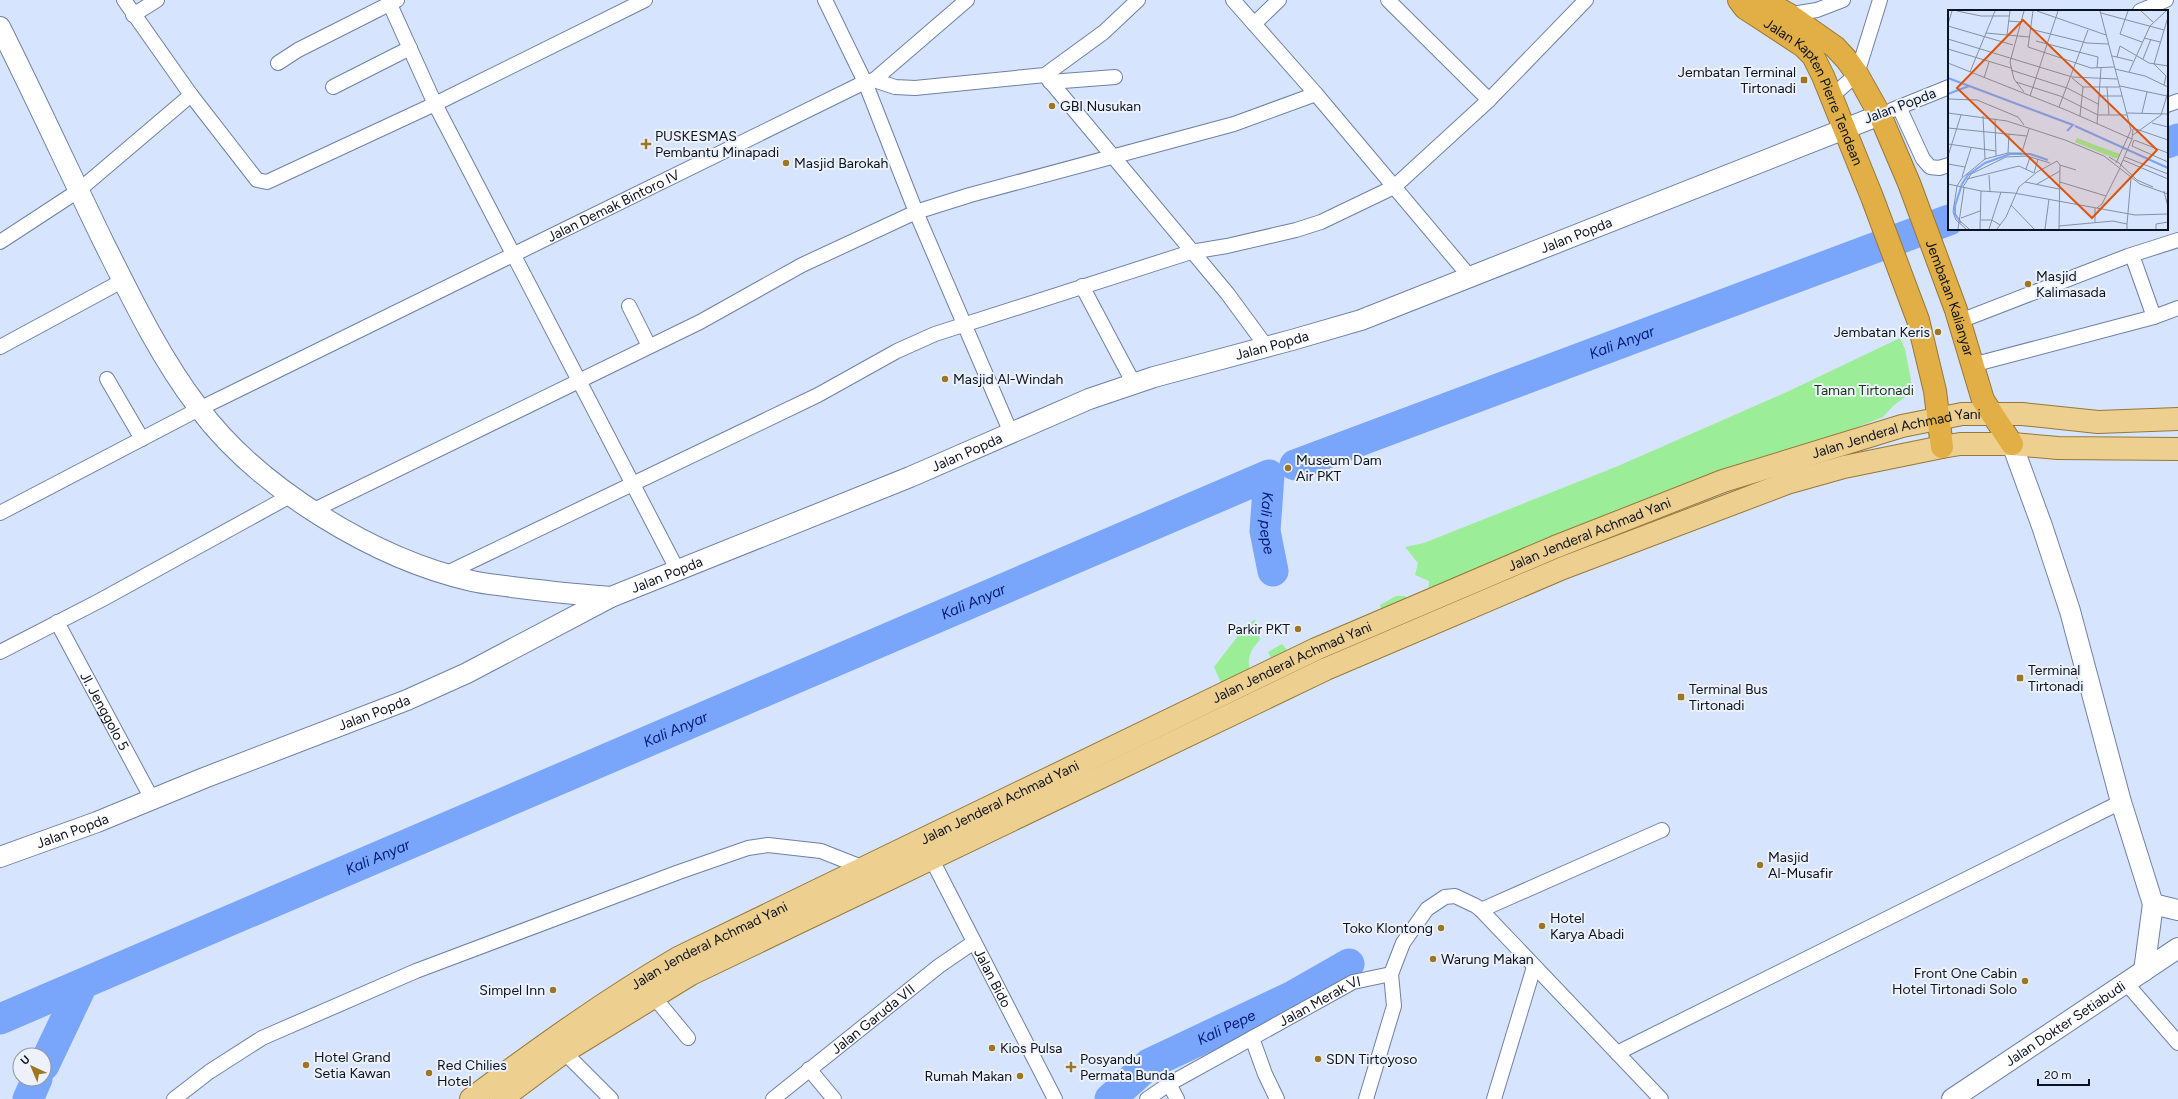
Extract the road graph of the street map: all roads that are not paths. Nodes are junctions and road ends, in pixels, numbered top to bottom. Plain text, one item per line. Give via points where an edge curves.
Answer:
1 (124, 0) edge
2 (157, 0) edge
3 (644, 0) edge
4 (825, 0) edge
5 (967, 0) edge
6 (1138, 0) edge
7 (1233, 0) edge
8 (1279, 0) edge
9 (1388, 0) edge
10 (1586, 0) edge
11 (1739, 0) edge
12 (1762, 0) edge
13 (1843, 0) edge
14 (1880, 0) edge
15 (2166, 0) edge
16 (392, 1) edge
17 (2142, 10) edge
18 (133, 15) junction
19 (1780, 19) junction
20 (1254, 24) junction
21 (1, 33) edge
22 (410, 48) junction
23 (278, 63) dead end
24 (1857, 74) junction
25 (1115, 77) dead end
26 (1048, 79) junction
27 (869, 81) junction
28 (333, 87) dead end
29 (1948, 87) edge
30 (1316, 94) junction
31 (191, 95) junction
32 (1832, 96) junction
33 (1489, 100) junction
34 (2178, 100) edge
35 (435, 104) junction
36 (2168, 105) edge
37 (1889, 111) junction
38 (1845, 127) junction
39 (1113, 158) junction
40 (1948, 165) edge
41 (1909, 183) joint
42 (1394, 187) junction
43 (78, 190) junction
44 (916, 212) junction
45 (2178, 240) edge
46 (0, 242) edge
47 (1191, 252) junction
48 (2132, 255) junction
49 (512, 256) junction
50 (1470, 277) junction
51 (122, 281) junction
52 (1082, 286) junction
53 (629, 306) dead end
54 (2178, 308) edge
55 (1958, 315) junction
56 (2154, 317) junction
57 (964, 325) junction
58 (649, 346) junction
59 (1266, 346) junction
60 (0, 347) edge
61 (1972, 364) junction
62 (107, 379) dead end
63 (579, 379) junction
64 (1134, 384) junction
65 (199, 409) junction
66 (1990, 412) junction
67 (1938, 417) junction
68 (2059, 418) junction
69 (2178, 419) edge
70 (1012, 433) junction
71 (142, 438) junction
72 (2012, 444) junction
73 (1942, 447) junction
74 (2058, 448) junction
75 (2178, 448) edge
76 (633, 484) junction
77 (290, 496) junction
78 (312, 511) junction
79 (0, 514) edge
80 (678, 571) junction
81 (447, 573) junction
82 (611, 597) junction
83 (57, 622) junction
84 (0, 652) edge
85 (1258, 677) junction
86 (1270, 696) junction
87 (1110, 761) junction
88 (152, 799) junction
89 (2121, 802) junction
90 (1662, 830) dead end
91 (0, 857) edge
92 (931, 858) junction
93 (864, 868) junction
94 (2153, 904) junction
95 (1481, 910) junction
96 (2178, 910) edge
97 (974, 942) junction
98 (2178, 948) edge
99 (1534, 966) junction
100 (2144, 971) junction
101 (1391, 974) junction
102 (640, 980) junction
103 (2126, 984) junction
104 (653, 997) junction
105 (688, 1038) dead end
106 (1252, 1038) junction
107 (2178, 1043) edge
108 (564, 1052) junction
109 (1617, 1053) junction
110 (809, 1069) junction
111 (1169, 1084) junction
112 (174, 1099) edge
113 (471, 1099) edge
114 (501, 1099) edge
115 (611, 1099) edge
116 (773, 1099) edge
117 (834, 1099) edge
118 (1055, 1099) edge
119 (1147, 1099) edge
120 (1177, 1099) edge
121 (1276, 1099) edge
122 (1366, 1099) edge
123 (1494, 1099) edge
124 (1661, 1099) edge
125 (1952, 1099) edge

1 - 18 street
2 - 18 street
3 - 35 street
4 - 27 street
5 - 27 street, Jalan Demak Bintoro IV
6 - 26 street
7 - 20 street
8 - 20 street
9 - 33 street
10 - 33 street
11 - 19 highway, Jalan Kapten Pierre Tendean via 1745,8
12 - 19 highway, Jalan Kapten Pierre Tendean
13 - 19 street via 1817,10
14 - 24 street
15 - 17 street
16 - 22 street
16 - 23 street
18 - 31 street
19 - 24 highway, Jalan Kapten Pierre Tendean via 1835,48 1848,60
19 - 32 highway, Jalan Kapten Pierre Tendean via 1812,56
20 - 30 street
21 - 43 main road
22 - 28 street
22 - 35 street
24 - 32 street
24 - 37 highway, Jalan Kapten Pierre Tendean
25 - 26 street
26 - 27 street via 915,88 895,87
26 - 39 street
27 - 44 street
27 - 49 street, Jalan Demak Bintoro IV
29 - 37 street, Jalan Popda
30 - 39 street via 1234,124
30 - 42 street
31 - 35 street via 257,180 262,182 267,182
31 - 43 street
32 - 38 highway, Jalan Kapten Pierre Tendean
33 - 42 street
34 - 36 street
35 - 49 street
37 - 38 main road, Jalan Popda
37 - 40 street via 1930,166 1939,168
37 - 41 highway, Jalan Kapten Pierre Tendean
38 - 50 main road, Jalan Popda
38 - 67 highway, Jalan Kapten Pierre Tendean via 1918,320 1931,373
39 - 44 street via 970,195
39 - 47 street
41 - 55 highway, Jembatan Kalianyar
42 - 47 street via 1321,222 1227,246
42 - 50 street
43 - 46 street
43 - 51 main road
44 - 57 street
44 - 58 street via 802,265 700,322
45 - 48 street
47 - 52 street
47 - 59 street via 1242,310
48 - 55 street
48 - 56 street
49 - 63 street
49 - 65 street, Jalan Demak Bintoro IV
50 - 59 main road, Jalan Popda via 1361,320
51 - 60 street
51 - 65 main road via 163,356
52 - 57 street
52 - 64 street
53 - 58 street
54 - 56 street
55 - 61 highway, Jembatan Kalianyar
56 - 61 street
57 - 70 street
57 - 76 street via 896,351 818,395
58 - 63 street
59 - 64 main road, Jalan Popda
61 - 66 highway, Jembatan Kalianyar via 1983,400
62 - 71 street
63 - 76 street
63 - 78 street
64 - 70 main road, Jalan Popda via 1090,399
65 - 71 street, Jalan Demak Bintoro IV
65 - 77 main road via 238,452
66 - 67 main road, Jalan Jenderal Achmad Yani
66 - 68 main road, Jalan Jenderal Achmad Yani
66 - 72 highway, Jembatan Kalianyar
67 - 73 highway
67 - 85 main road, Jalan Jenderal Achmad Yani via 1724,481 1541,553 1316,649
68 - 69 main road, Jalan Jenderal Achmad Yani via 2098,422
68 - 74 main road
70 - 80 main road, Jalan Popda
71 - 79 street, Jalan Demak Bintoro IV
72 - 73 main road, Jalan Jenderal Achmad Yani via 1960,444
72 - 74 main road, Jalan Jenderal Achmad Yani
72 - 89 main road via 2061,582
73 - 86 main road, Jalan Jenderal Achmad Yani via 1844,467 1787,483 1718,508 1563,568 1326,669
74 - 75 main road, Jalan Jenderal Achmad Yani
76 - 80 street
76 - 81 street
77 - 78 main road
77 - 83 street
78 - 81 main road via 363,540 410,561
80 - 82 main road, Jalan Popda
81 - 82 main road via 472,581 564,594
82 - 88 main road, Jalan Popda via 467,673 407,700
83 - 84 street
83 - 88 street, Jl. Jenggolo 5
85 - 86 main road
85 - 87 main road, Jalan Jenderal Achmad Yani
86 - 87 main road, Jalan Jenderal Achmad Yani
87 - 92 main road, Jalan Jenderal Achmad Yani
87 - 93 main road, Jalan Jenderal Achmad Yani
88 - 91 main road, Jalan Popda
89 - 94 main road
89 - 109 street
90 - 95 street
92 - 97 street, Jalan Bido
92 - 104 main road, Jalan Jenderal Achmad Yani via 690,974
93 - 102 main road, Jalan Jenderal Achmad Yani via 678,958
93 - 112 street via 821,851 768,845 748,848 416,972 262,1038 209,1072
94 - 96 main road
94 - 100 main road
95 - 99 street
95 - 101 street via 1455,896 1445,897 1427,909 1403,943
97 - 110 street, Jalan Garuda VII via 939,966
97 - 118 street, Jalan Bido
98 - 100 main road, Jalan Dokter Setiabudi
99 - 109 street
99 - 123 street
100 - 103 main road, Jalan Dokter Setiabudi
101 - 106 street, Jalan Merak VI via 1353,982
101 - 122 street via 1394,1006
102 - 104 street
102 - 113 main road, Jalan Jenderal Achmad Yani via 549,1040
103 - 107 street
103 - 125 main road, Jalan Dokter Setiabudi
104 - 105 street
104 - 108 main road, Jalan Jenderal Achmad Yani
106 - 111 street, Jalan Merak VI
106 - 121 street
108 - 114 main road, Jalan Jenderal Achmad Yani
108 - 115 street
109 - 124 street
110 - 116 street, Jalan Garuda VII
110 - 117 street
111 - 119 street, Jalan Merak VI
111 - 120 street

